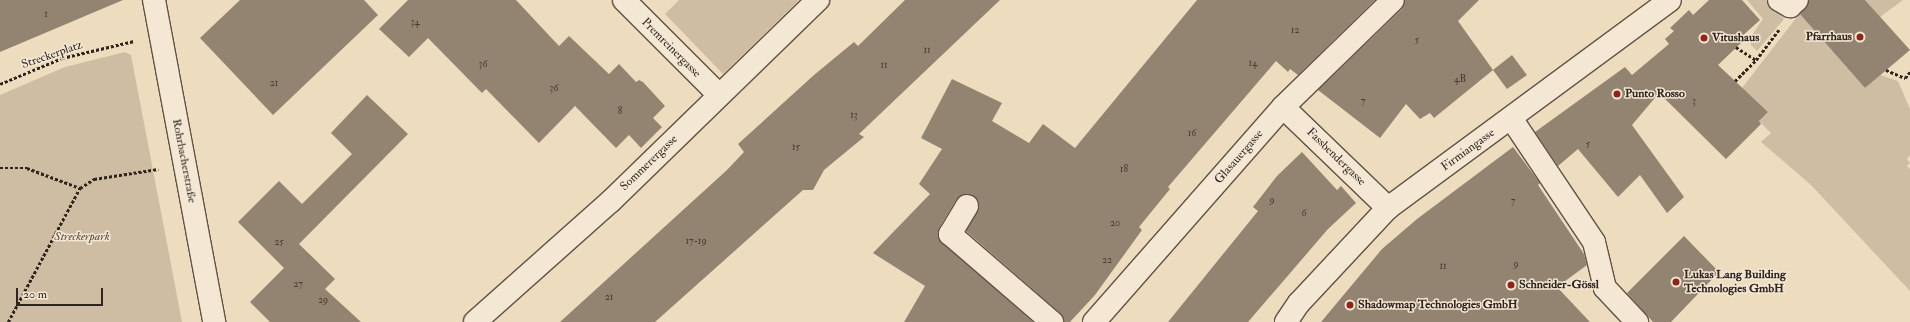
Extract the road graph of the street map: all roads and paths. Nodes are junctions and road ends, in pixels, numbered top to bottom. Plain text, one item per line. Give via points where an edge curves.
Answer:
1 (154, 0) edge
2 (624, 0) edge
3 (818, 0) edge
4 (1393, 0) edge
5 (1670, 0) edge
6 (1788, 2) edge
7 (134, 41) dead end
8 (1736, 47) dead end
9 (1756, 60) junction
10 (1886, 70) dead end
11 (1910, 72) edge
12 (1735, 81) dead end
13 (0, 84) edge
14 (719, 95) junction
15 (1283, 107) junction
16 (1511, 118) junction
17 (0, 168) edge
18 (158, 169) dead end
19 (80, 188) junction
20 (967, 206) dead end
21 (1388, 208) junction
22 (8, 322) edge
23 (214, 322) edge
24 (475, 322) edge
25 (1052, 322) edge
26 (1094, 322) edge
27 (1286, 322) edge
28 (1637, 322) edge

1 - 23 street, Rohrbacherstraße
2 - 14 street, Premreinergasse
3 - 14 street, Sommerergasse
4 - 15 street, Glasauergasse
5 - 16 street, Firmiangasse
6 - 9 path via 1790,16
7 - 13 path, Streckerplatz via 62,58
8 - 9 path
9 - 12 path
10 - 11 path via 1905,78
14 - 24 street, Sommerergasse via 611,201
15 - 21 street, Fassbendergasse
15 - 26 street, Glasauergasse
16 - 21 street, Firmiangasse
16 - 28 street via 1594,242 1605,288
17 - 19 path via 27,168
18 - 19 path via 94,179
19 - 22 path
20 - 25 street via 950,234
21 - 27 street, Firmiangasse via 1299,303

